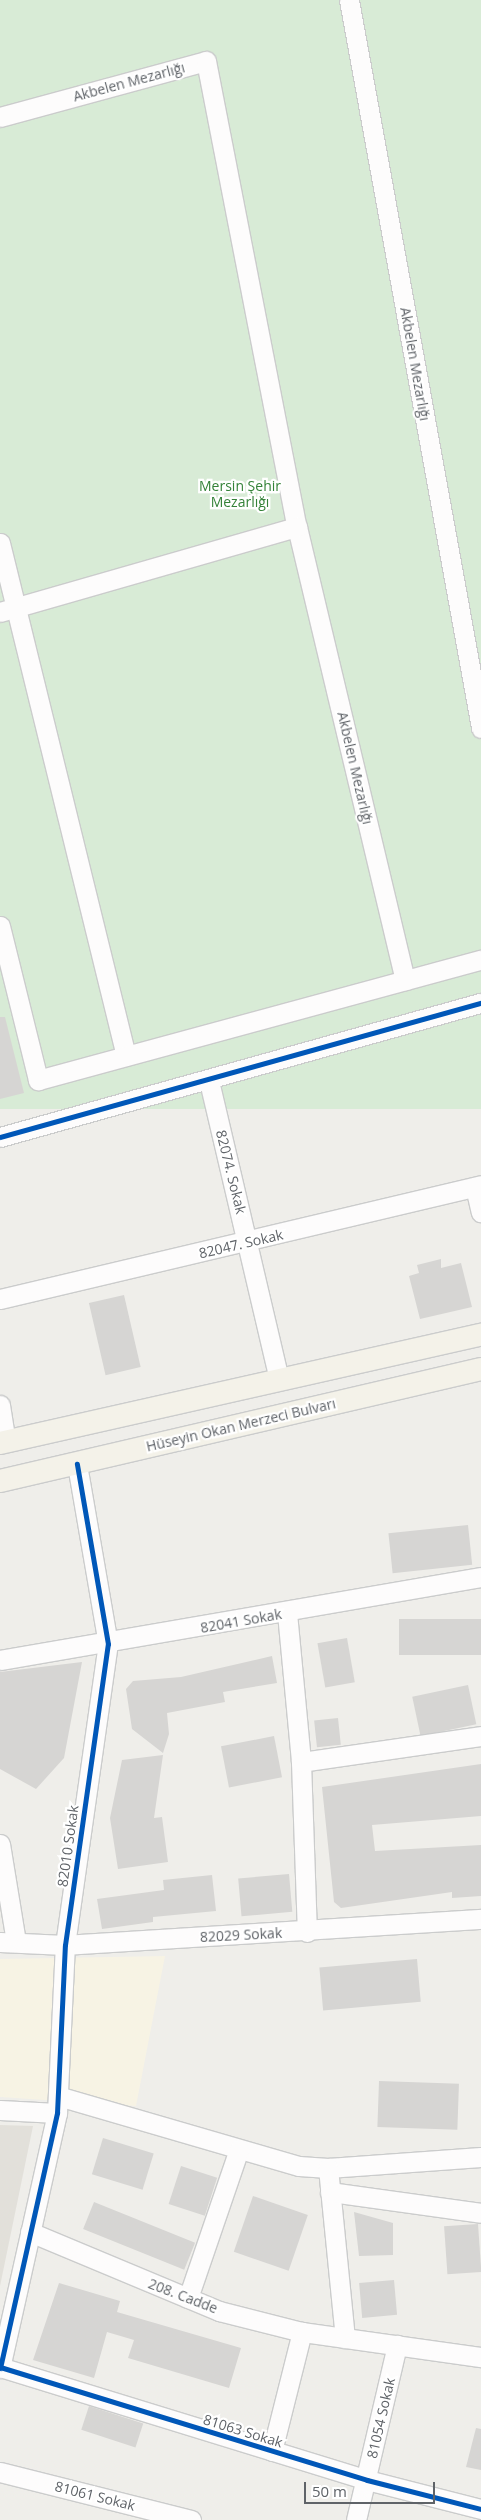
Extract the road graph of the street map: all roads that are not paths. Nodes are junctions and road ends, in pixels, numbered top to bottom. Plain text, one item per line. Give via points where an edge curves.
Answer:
1 (349, 0) edge
2 (0, 117) edge
3 (297, 526) junction
4 (0, 543) edge
5 (8, 610) edge
6 (481, 728) edge
7 (0, 926) edge
8 (481, 960) edge
9 (406, 980) junction
10 (481, 1003) edge
11 (126, 1056) junction
12 (209, 1081) junction
13 (0, 1137) edge
14 (478, 1186) edge
15 (481, 1212) edge
16 (248, 1243) junction
17 (0, 1299) edge
18 (481, 1335) edge
19 (481, 1369) edge
20 (279, 1380) junction
21 (0, 1405) edge
22 (3, 1442) edge
23 (77, 1464) junction
24 (0, 1481) edge
25 (481, 1577) edge
26 (287, 1613) junction
27 (108, 1644) junction
28 (0, 1660) edge
29 (481, 1736) edge
30 (301, 1762) junction
31 (0, 1844) edge
32 (481, 1919) edge
33 (307, 1932) junction
34 (8, 1942) edge
35 (65, 1945) junction
36 (57, 2104) junction
37 (0, 2110) edge
38 (239, 2148) junction
39 (481, 2157) edge
40 (328, 2168) junction
41 (330, 2192) junction
42 (481, 2213) edge
43 (30, 2232) junction
44 (188, 2298) junction
45 (302, 2332) junction
46 (345, 2338) junction
47 (397, 2345) junction
48 (481, 2357) edge
49 (0, 2367) edge
50 (272, 2451) junction
51 (0, 2472) edge
52 (367, 2480) junction
53 (481, 2509) edge
54 (191, 2520) edge
55 (356, 2520) edge

1 - 6 street, Akbelen Mezarlığı
2 - 3 street, Akbelen Mezarlığı via 206,61
3 - 5 street
3 - 9 street, Akbelen Mezarlığı
4 - 5 street
5 - 11 street
7 - 11 street via 38,1080
8 - 9 street
9 - 11 street
10 - 12 street
12 - 13 street
12 - 16 street, 82074. Sokak
14 - 15 street
14 - 16 street, 82047. Sokak
16 - 17 street, 82047. Sokak
16 - 20 street, 82074. Sokak
18 - 20 main road
19 - 23 main road, Hüseyin Okan Merzeci Bulvarı
20 - 22 main road
21 - 22 street
23 - 24 main road, Hüseyin Okan Merzeci Bulvarı
23 - 27 street, 82010 Sokak
25 - 26 street, 82041 Sokak
26 - 27 street, 82041 Sokak
26 - 30 street
27 - 28 street, 82041 Sokak
27 - 35 street, 82010 Sokak
29 - 30 street
30 - 33 street
31 - 34 street
32 - 33 street, 82029 Sokak
33 - 35 street, 82029 Sokak
34 - 35 street, 82029 Sokak
35 - 36 street, 82010 Sokak
36 - 37 street
36 - 38 street
36 - 43 street, 82010 Sokak
38 - 40 street via 299,2166
38 - 44 street
39 - 40 street
40 - 41 street
41 - 42 street
41 - 46 street
43 - 44 street, 208. Cadde
43 - 49 street
44 - 45 street, 208. Cadde
45 - 46 street, 208. Cadde
45 - 50 street
46 - 47 street, 208. Cadde
47 - 48 street, 208. Cadde
47 - 52 street, 81054 Sokak
49 - 50 street, 81063 Sokak
50 - 52 street, 81063 Sokak
51 - 54 street, 81061 Sokak
52 - 53 street, 81063 Sokak
52 - 55 street, 81054 Sokak

